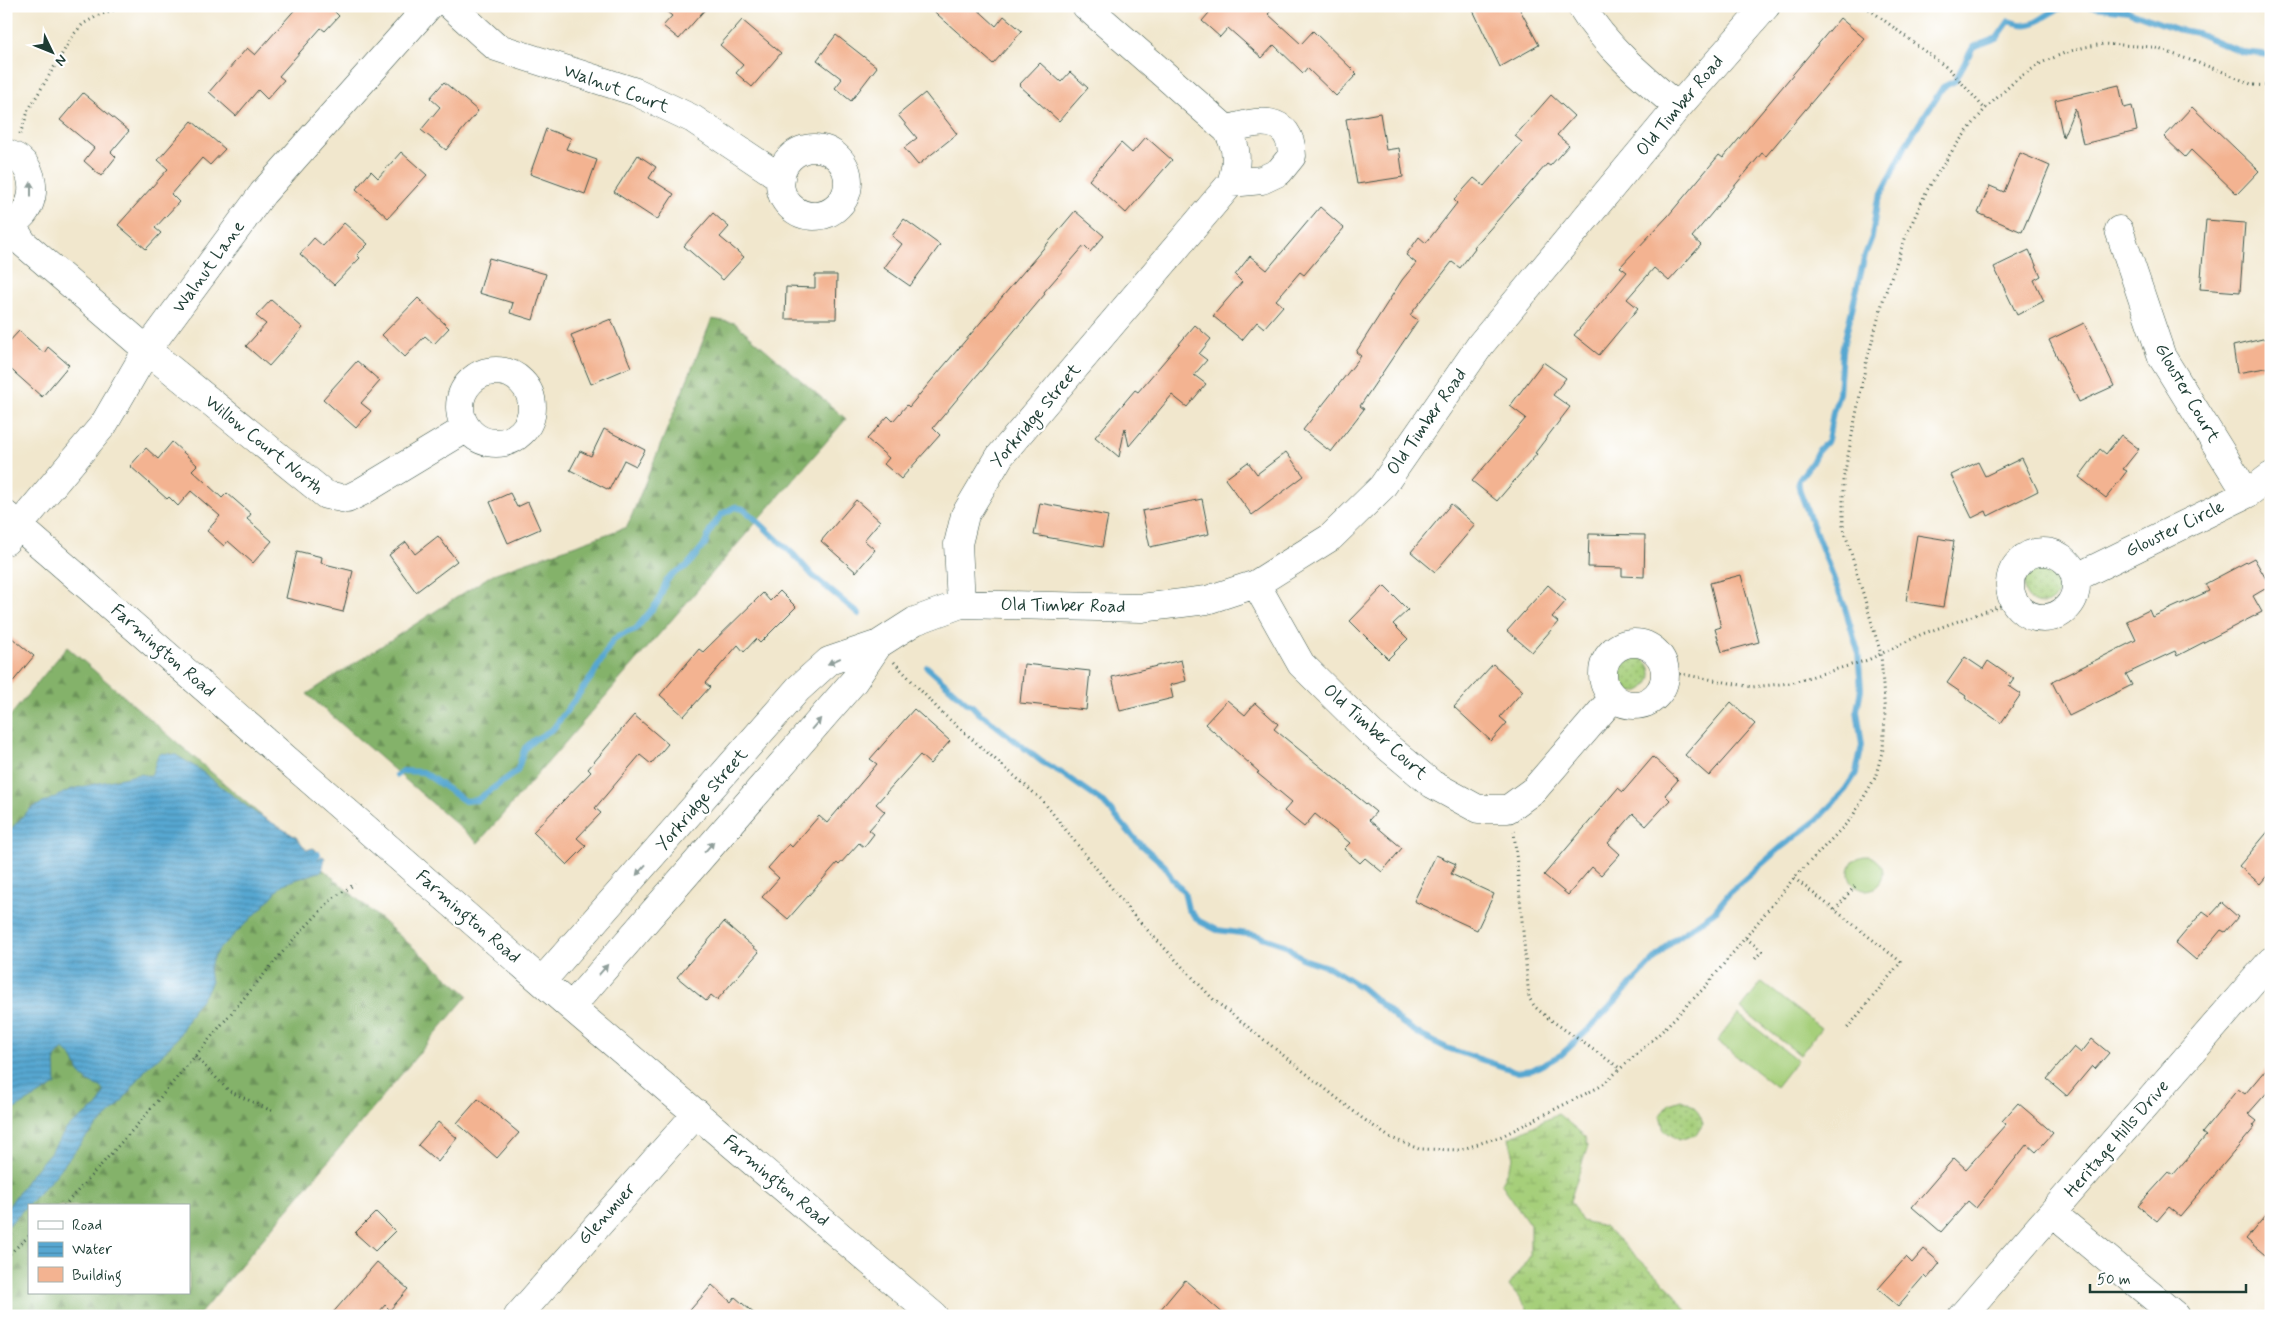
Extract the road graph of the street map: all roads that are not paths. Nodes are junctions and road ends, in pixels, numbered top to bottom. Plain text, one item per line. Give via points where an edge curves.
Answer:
1 (429, 6) edge
2 (451, 6) edge
3 (1086, 6) edge
4 (1581, 6) edge
5 (1766, 6) edge
6 (1678, 107) junction
7 (1227, 130) junction
8 (9, 154) edge
9 (781, 178) dead end
10 (1231, 183) junction
11 (9, 224) edge
12 (2119, 230) dead end
13 (147, 350) junction
14 (467, 428) dead end
15 (2271, 476) edge
16 (2247, 494) junction
17 (10, 527) edge
18 (2075, 578) junction
19 (1256, 584) junction
20 (961, 604) junction
21 (879, 644) junction
22 (1613, 698) junction
23 (724, 775) junction
24 (751, 799) junction
25 (2271, 961) edge
26 (542, 981) junction
27 (571, 1007) junction
28 (697, 1113) junction
29 (2052, 1213) junction
30 (518, 1316) edge
31 (934, 1316) edge
32 (1962, 1316) edge
33 (2176, 1316) edge

1 - 13 street, Walnut Lane via 264,193
2 - 9 street, Walnut Court via 496,47 636,92 692,119
3 - 7 street, Yorkridge Street
4 - 6 street via 1623,59
5 - 6 street, Old Timber Road
6 - 19 street, Old Timber Road via 1481,344 1382,487 1331,537
7 - 10 street, Yorkridge Street via 1237,153
7 - 10 street via 1249,122 1271,122 1282,129 1292,142 1292,156 1279,172 1262,180
11 -> 8 street via 23,214 33,187 29,172 20,160
10 - 20 street, Yorkridge Street via 1000,456 965,515 958,544
11 - 13 street, Willow Court North via 23,243
12 - 16 street, Glouster Court via 2162,357
13 - 14 street, Willow Court North via 326,495 347,499
13 - 17 street, Walnut Lane via 104,424
15 - 16 street, Glouster Circle
16 - 18 street, Glouster Circle
17 - 26 street, Farmington Road
18 - 18 street via 2061,557 2039,552 2020,562 2010,581 2011,591 2020,609 2029,615 2050,618 2068,607 2074,597
19 - 20 street, Old Timber Road via 1206,600 1141,608
19 - 22 street, Old Timber Court via 1301,664 1371,733 1432,784 1478,809 1508,809 1534,790
20 - 21 street, Yorkridge Street via 916,622
21 -> 23 street, Yorkridge Street via 829,662 798,689
24 -> 21 street, Yorkridge Street via 854,681
22 - 22 street via 1624,705 1634,706 1654,699 1665,681 1665,671 1657,652 1648,646 1628,643 1610,653 1602,672 1603,683
23 - 24 street
23 -> 26 street, Yorkridge Street
27 -> 24 street, Yorkridge Street
25 - 29 street, Heritage Hills Drive
26 - 27 street, Farmington Road
27 - 28 street, Farmington Road
28 - 30 street, Glenmuer
28 - 31 street, Farmington Road
29 - 32 street, Heritage Hills Drive
29 - 33 street

